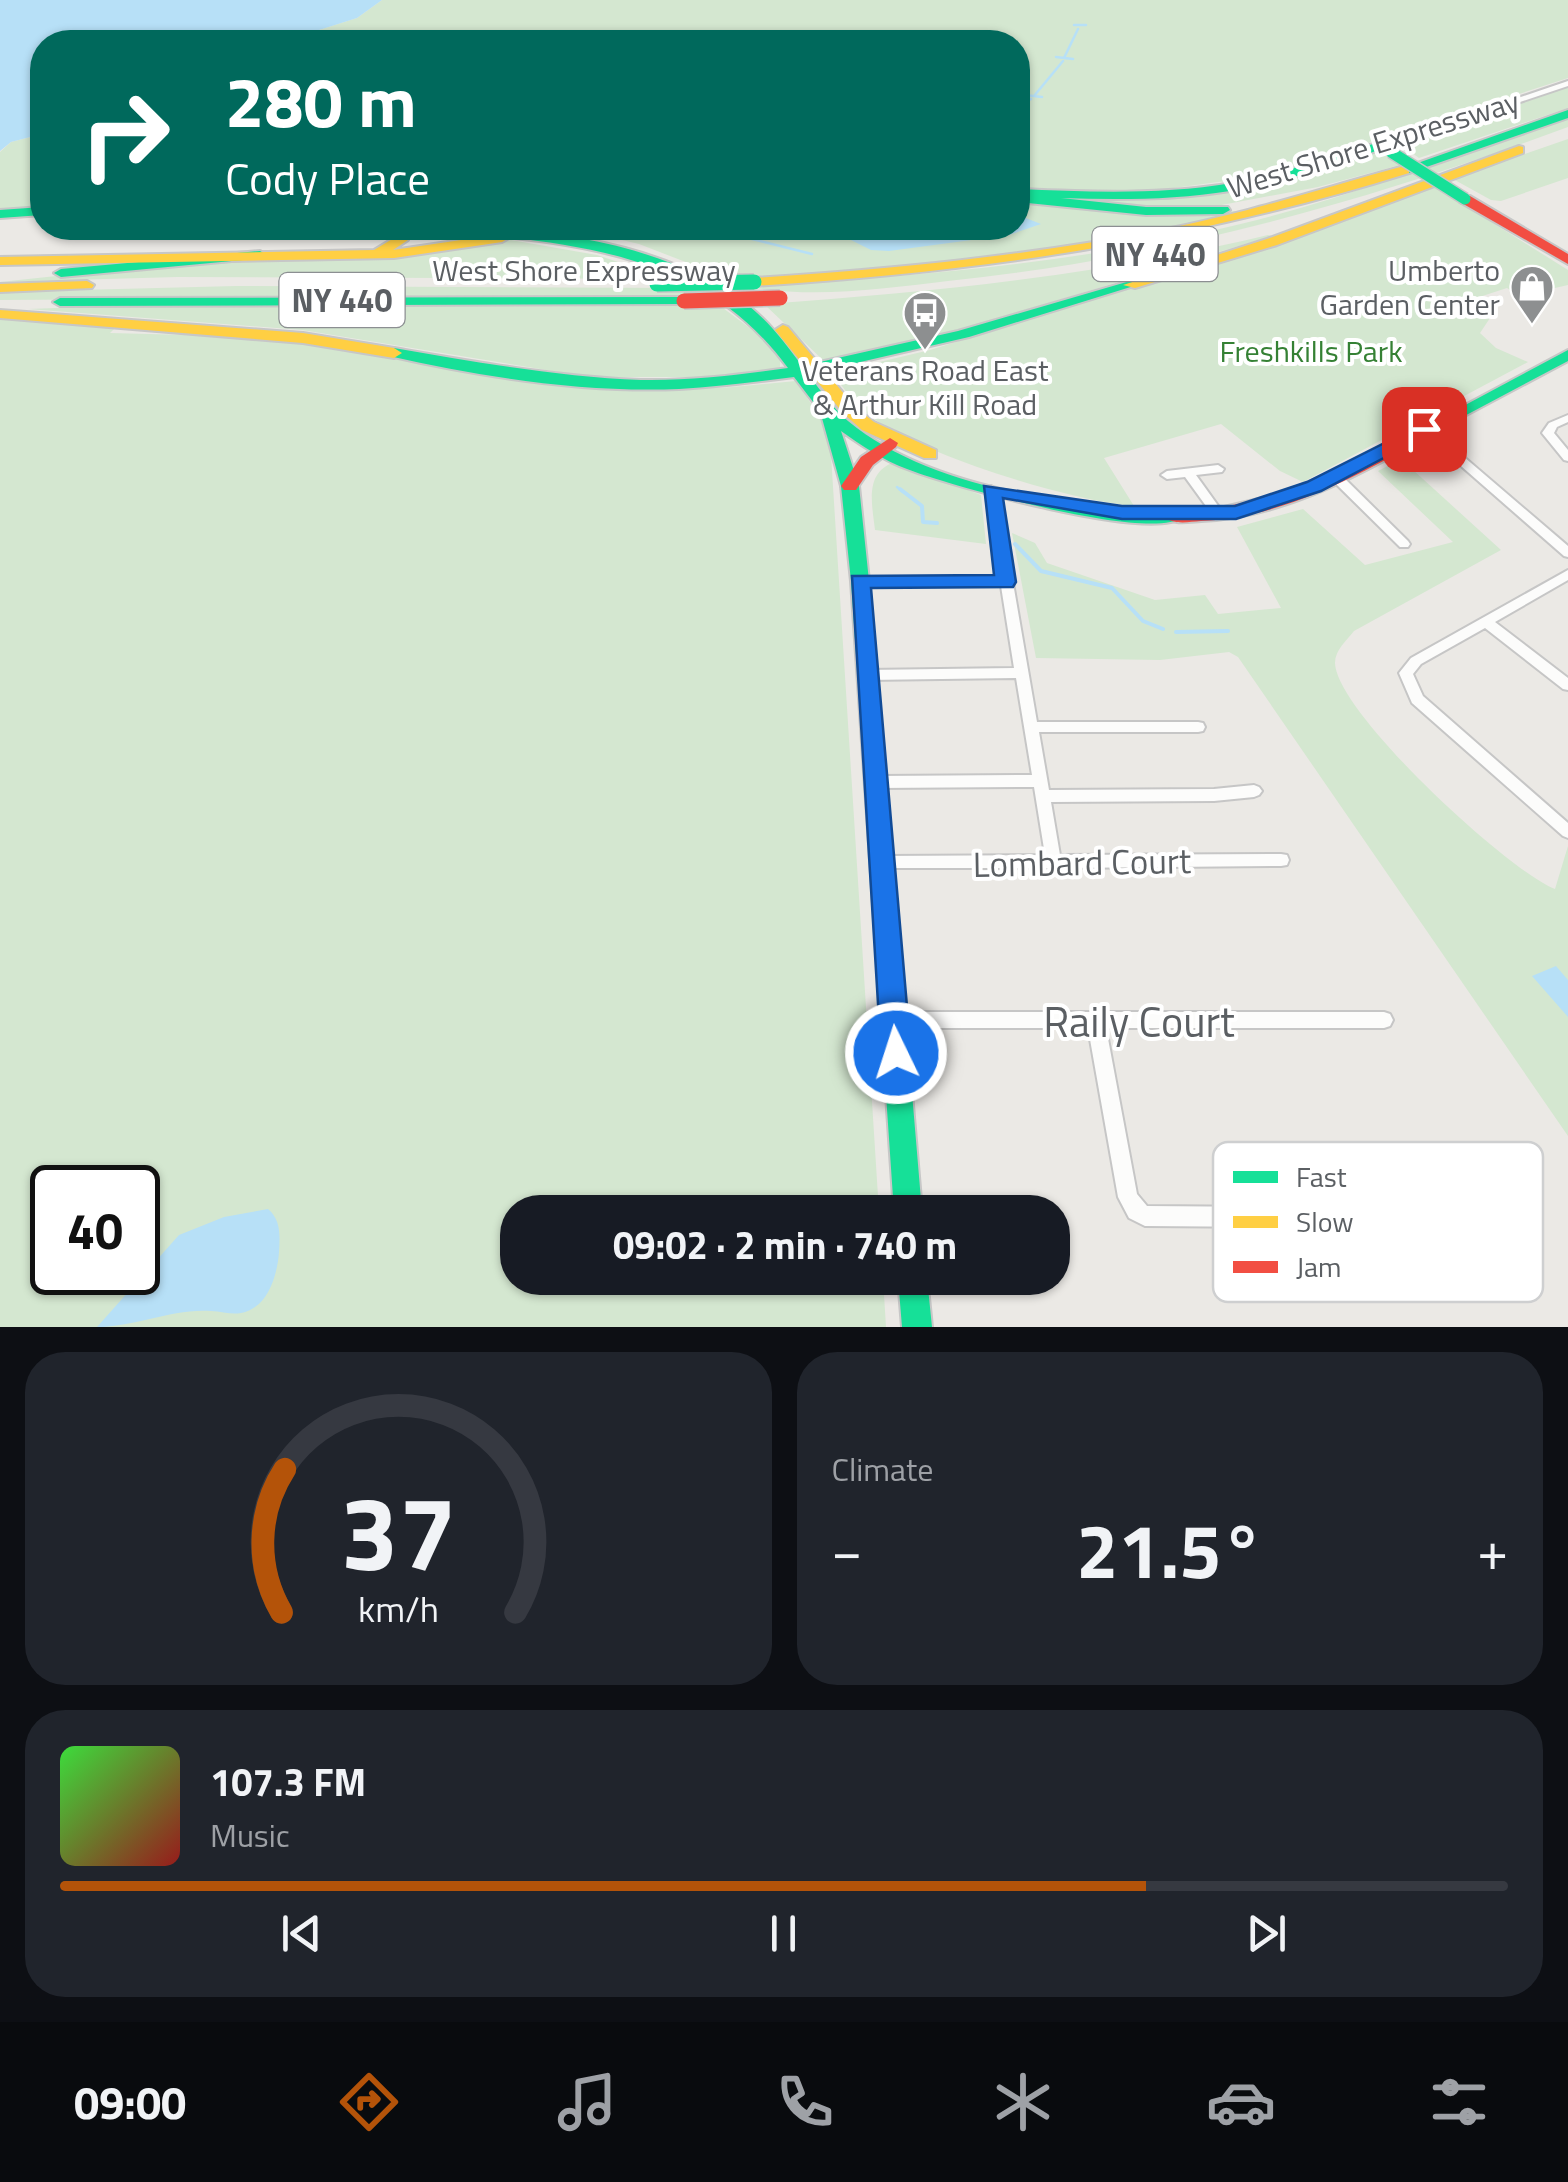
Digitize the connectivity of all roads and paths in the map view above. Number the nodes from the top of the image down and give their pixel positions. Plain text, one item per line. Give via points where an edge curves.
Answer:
1 (1568, 82) edge
2 (1568, 114) edge
3 (1568, 132) edge
4 (1386, 149) junction
5 (1519, 150) junction
6 (1432, 160) junction
7 (1030, 196) edge
8 (1030, 197) edge
9 (30, 212) edge
10 (0, 214) edge
11 (400, 240) edge
12 (477, 240) edge
13 (571, 240) edge
14 (260, 255) junction
15 (350, 255) junction
16 (1568, 260) edge
17 (0, 261) edge
18 (0, 279) edge
19 (0, 288) edge
20 (0, 304) edge
21 (0, 314) edge
22 (1568, 355) edge
23 (807, 368) junction
24 (825, 406) junction
25 (1568, 418) edge
26 (1424, 429) junction
27 (888, 445) junction
28 (1568, 457) edge
29 (1218, 470) dead end
30 (1189, 474) junction
31 (1167, 475) dead end
32 (1335, 476) junction
33 (850, 486) junction
34 (992, 490) junction
35 (1058, 502) junction
36 (1218, 514) junction
37 (1404, 544) dead end
38 (1568, 553) edge
39 (1568, 574) edge
40 (860, 581) junction
41 (1006, 582) junction
42 (1485, 621) junction
43 (1020, 673) junction
44 (867, 675) junction
45 (1568, 685) edge
46 (1032, 727) junction
47 (1198, 727) dead end
48 (878, 782) junction
49 (1042, 789) junction
50 (1254, 790) dead end
51 (1568, 832) edge
52 (1281, 860) dead end
53 (882, 862) junction
54 (1054, 863) junction
55 (894, 1020) junction
56 (1384, 1020) dead end
57 (1096, 1022) junction
58 (907, 1195) edge
59 (1213, 1218) edge
60 (914, 1295) edge
61 (916, 1327) edge

1 - 4 street
2 - 6 main road, West Shore Expressway / NY 440
3 - 5 main road, West Shore Expressway / NY 440
4 - 7 main road via 1219,189
4 - 16 main road, bridge
5 - 20 main road, West Shore Expressway / NY 440, bridge via 1301,220 1154,254 983,281 684,301 201,298
5 - 23 main road via 1272,242 978,331
6 - 8 main road via 1312,193 1211,211
6 - 19 main road, West Shore Expressway / NY 440, bridge via 1327,196 1122,244 968,267 754,282
9 - 10 main road
11 - 15 main road
12 - 15 main road
13 - 23 main road via 678,274 757,320
14 - 15 main road
14 - 17 main road
14 - 18 main road
21 - 23 main road via 303,338 569,382 719,382
22 - 26 main road
23 - 24 main road
23 - 27 main road
24 - 27 main road via 842,425
24 - 33 main road
25 - 28 street via 1548,433
26 - 32 main road
26 - 38 street
27 - 33 main road
27 - 34 main road
27 - 35 main road
29 - 30 street
30 - 31 street
30 - 36 street
32 - 36 main road via 1267,505
32 - 37 street
33 - 40 main road
34 - 35 main road
34 - 41 street
35 - 36 main road via 1122,512
39 - 42 street
40 - 41 street
40 - 44 main road
41 - 43 street
42 - 45 street
42 - 51 street via 1408,667 1406,682 1417,699
43 - 44 street
43 - 46 street
44 - 48 main road
46 - 47 street
46 - 49 street
48 - 49 street
48 - 53 main road
49 - 50 street via 1214,795
49 - 54 street
52 - 54 street, Lombard Court
53 - 54 street, Lombard Court
53 - 55 main road
55 - 57 street, Raily Court
55 - 58 main road
56 - 57 street, Raily Court
57 - 59 street via 1136,1211 1156,1218
60 - 61 main road

